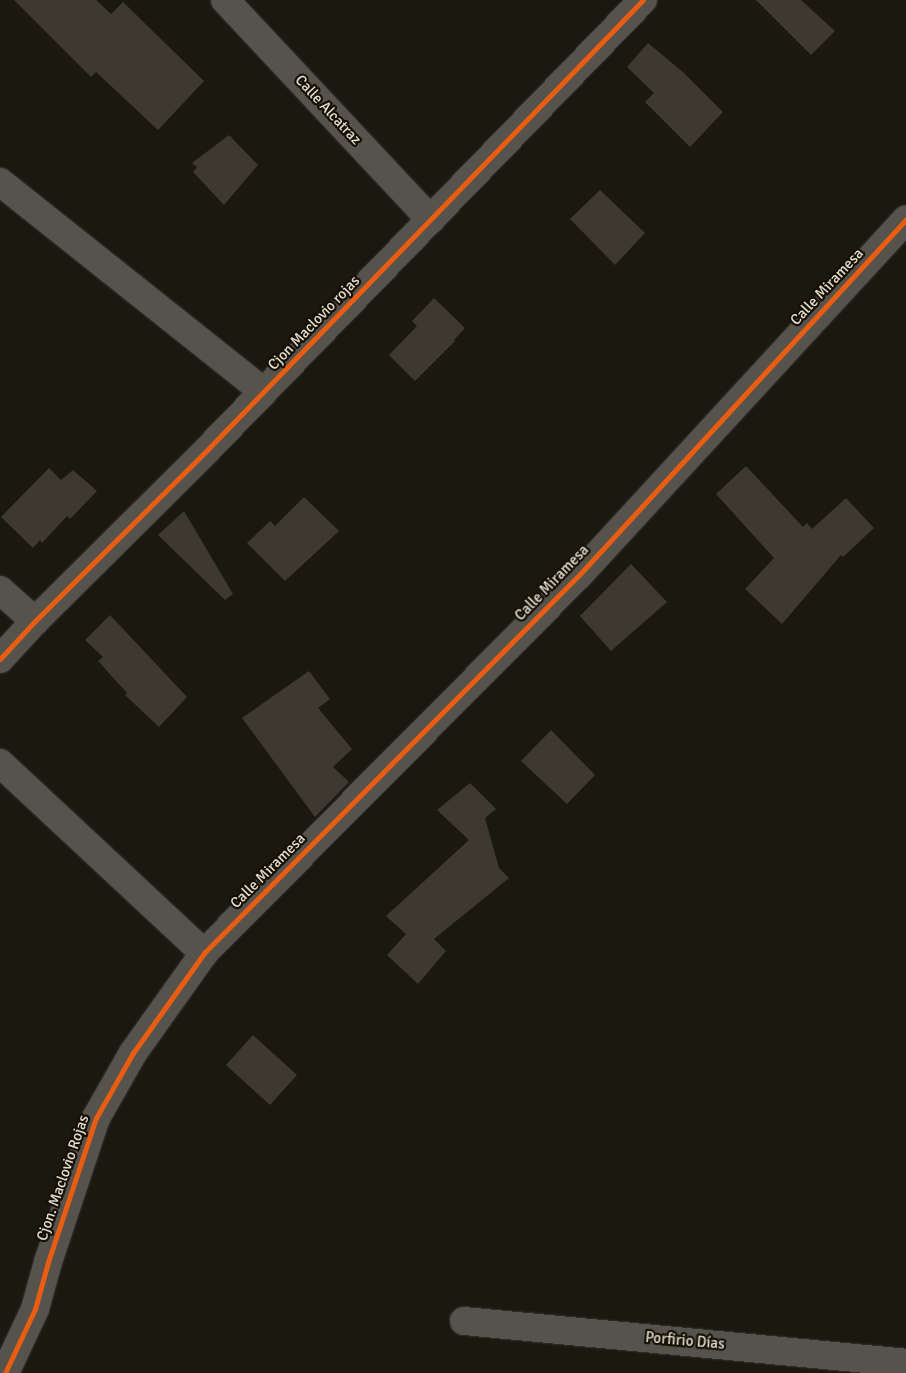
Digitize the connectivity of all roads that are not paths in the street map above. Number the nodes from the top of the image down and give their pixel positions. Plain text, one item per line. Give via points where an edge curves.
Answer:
1 (225, 0) edge
2 (636, 2) edge
3 (0, 182) edge
4 (906, 219) edge
5 (431, 220) junction
6 (264, 392) junction
7 (0, 590) edge
8 (35, 621) junction
9 (0, 660) edge
10 (0, 763) edge
11 (204, 954) junction
12 (464, 1321) dead end
13 (906, 1363) edge
14 (870, 1366) edge
15 (5, 1373) edge

1 - 5 street, Calle Alcatraz
2 - 5 street, Cjon Maclovio rojas
3 - 6 street
4 - 11 street, Calle Miramesa via 579,575
5 - 6 street, Cjon Maclovio rojas
6 - 8 street, Cjon Maclovio rojas
7 - 8 street
8 - 9 street, Cjon Maclovio rojas
10 - 11 street
11 - 15 street, Cjon. Maclovio Rojas via 133,1053 96,1118 35,1309
12 - 14 street, Porfirio Días
13 - 14 street, Porfirio Días

